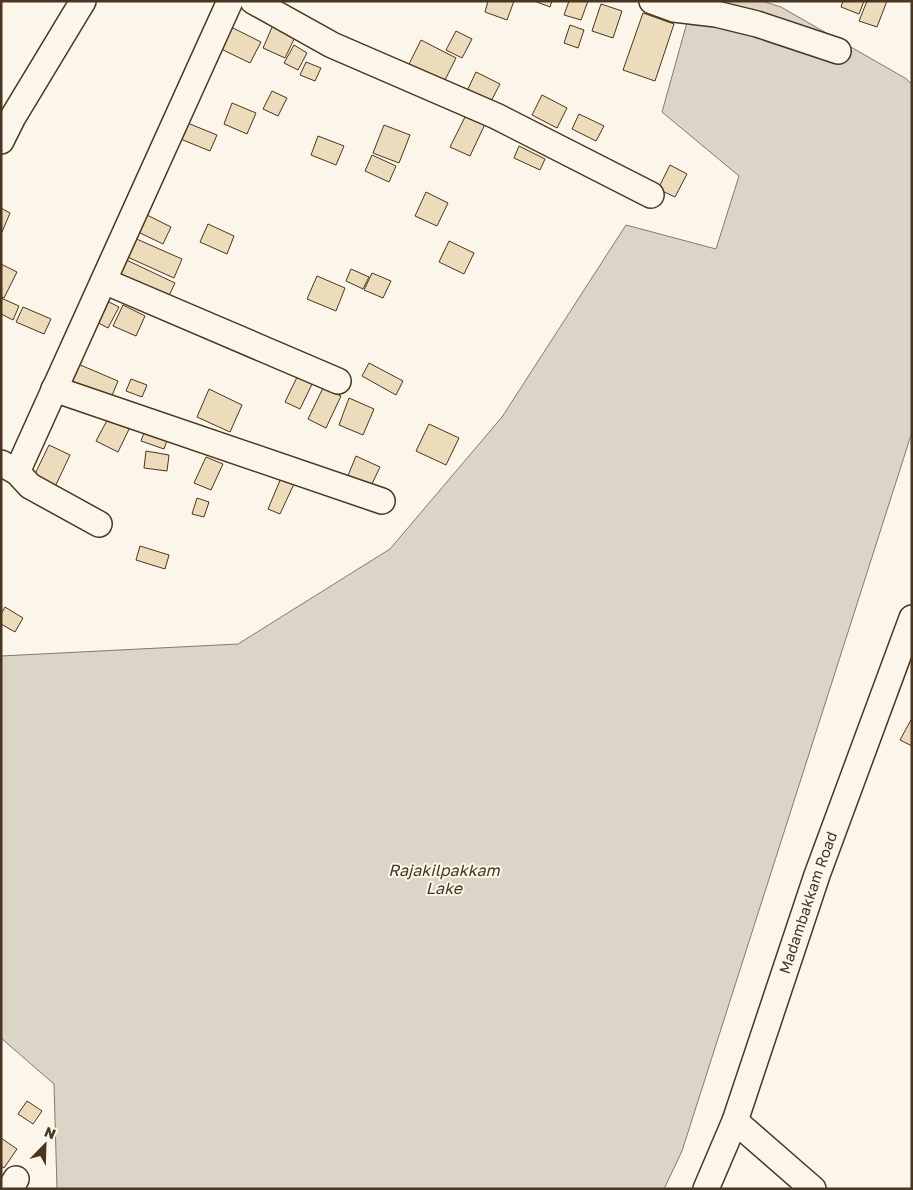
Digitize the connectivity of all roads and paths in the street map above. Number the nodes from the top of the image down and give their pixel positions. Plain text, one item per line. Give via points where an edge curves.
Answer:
1 (83, 1) edge
2 (230, 1) edge
3 (253, 1) edge
4 (652, 1) edge
5 (838, 51) dead end
6 (1, 140) edge
7 (652, 195) dead end
8 (104, 281) junction
9 (338, 381) dead end
10 (54, 389) junction
11 (9, 467) edge
12 (382, 501) dead end
13 (99, 524) dead end
14 (912, 618) edge
15 (735, 1121) junction
16 (706, 1189) edge
17 (813, 1189) edge

1 - 6 street
2 - 8 street
3 - 7 street via 332,45 496,116
4 - 5 street via 674,9 716,14 757,24
8 - 9 street
8 - 10 street
10 - 11 street
10 - 12 street
11 - 13 street via 30,486
14 - 15 street, Madambakkam Road via 818,875
15 - 16 street, Madambakkam Road
15 - 17 street

